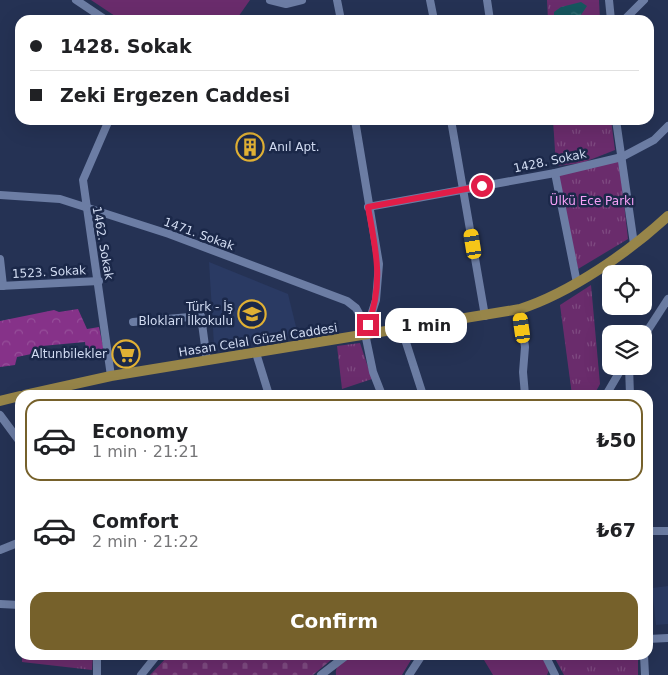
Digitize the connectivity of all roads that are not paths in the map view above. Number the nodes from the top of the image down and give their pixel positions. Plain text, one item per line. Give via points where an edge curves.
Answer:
1 (76, 0) edge
2 (270, 0) edge
3 (302, 0) edge
4 (338, 0) edge
5 (430, 0) edge
6 (487, 0) edge
7 (610, 0) edge
8 (644, 0) edge
9 (98, 15) edge
10 (340, 15) edge
11 (433, 15) edge
12 (489, 15) edge
13 (611, 15) edge
14 (629, 15) edge
15 (107, 125) edge
16 (356, 125) edge
17 (452, 125) edge
18 (617, 125) edge
19 (668, 126) edge
20 (622, 157) junction
21 (555, 173) junction
22 (464, 189) junction
23 (0, 195) edge
24 (368, 207) junction
25 (86, 208) junction
26 (668, 216) edge
27 (668, 223) edge
28 (652, 231) junction
29 (634, 244) junction
30 (0, 259) edge
31 (99, 281) junction
32 (577, 283) junction
33 (2, 286) edge
34 (668, 298) edge
35 (520, 309) junction
36 (664, 312) edge
37 (485, 316) junction
38 (133, 322) dead end
39 (652, 326) edge
40 (402, 330) junction
41 (364, 336) junction
42 (256, 353) junction
43 (208, 360) junction
44 (618, 375) edge
45 (629, 375) edge
46 (111, 376) junction
47 (48, 390) edge
48 (267, 390) edge
49 (380, 390) edge
50 (421, 390) edge
51 (525, 390) edge
52 (609, 390) edge
53 (630, 390) edge
54 (15, 397) edge
55 (0, 401) edge
56 (0, 414) edge
57 (15, 435) edge
58 (653, 531) edge
59 (668, 531) edge
60 (15, 544) edge
61 (0, 550) edge
62 (0, 604) edge
63 (15, 605) edge
64 (668, 638) edge
65 (653, 639) edge
66 (98, 660) edge
67 (153, 660) edge
68 (341, 660) edge
69 (418, 660) edge
70 (548, 660) edge
71 (644, 660) edge
72 (323, 674) edge
73 (97, 675) edge
74 (141, 675) edge
75 (408, 675) edge
76 (555, 675) edge
77 (645, 675) edge

1 - 9 street
2 - 3 street via 286,4
4 - 10 street
5 - 11 street
6 - 12 street
7 - 13 street
8 - 14 street
15 - 25 street, 1462. Sokak via 83,180
16 - 24 street
17 - 22 street
18 - 20 street
19 - 20 street, 1428. Sokak via 654,140
20 - 21 street, 1428. Sokak
20 - 29 street
21 - 22 street, 1428. Sokak
21 - 32 street
22 - 24 street, 1428. Sokak
22 - 37 street
23 - 25 street, 1471. Sokak via 60,199
24 - 41 street via 379,264 372,315
25 - 31 street, 1462. Sokak
25 - 41 street, 1471. Sokak via 169,234 347,301 362,319
26 - 28 main road, Hasan Celal Güzel Caddesi
27 - 28 main road, Hasan Celal Güzel Caddesi
28 - 29 main road, Hasan Celal Güzel Caddesi
29 - 32 main road, Hasan Celal Güzel Caddesi
30 - 33 street
31 - 33 street, 1523. Sokak
31 - 46 street, 1462. Sokak
32 - 35 main road, Hasan Celal Güzel Caddesi via 543,302
34 - 36 street
35 - 37 main road, Hasan Celal Güzel Caddesi
35 - 51 street via 525,347
36 - 39 street
37 - 40 main road, Hasan Celal Güzel Caddesi
38 - 43 street via 201,316
40 - 41 main road, Hasan Celal Güzel Caddesi
40 - 50 street
41 - 42 main road, Hasan Celal Güzel Caddesi
41 - 49 street, 1471. Sokak
42 - 43 main road, Hasan Celal Güzel Caddesi
42 - 48 street
43 - 46 main road, Hasan Celal Güzel Caddesi
44 - 52 street
45 - 53 street
46 - 47 main road, Hasan Celal Güzel Caddesi
54 - 55 main road
56 - 57 street
58 - 59 street
60 - 61 street
62 - 63 street
64 - 65 street
66 - 73 street
67 - 74 street
68 - 72 street
69 - 75 street
70 - 76 street
71 - 77 street

